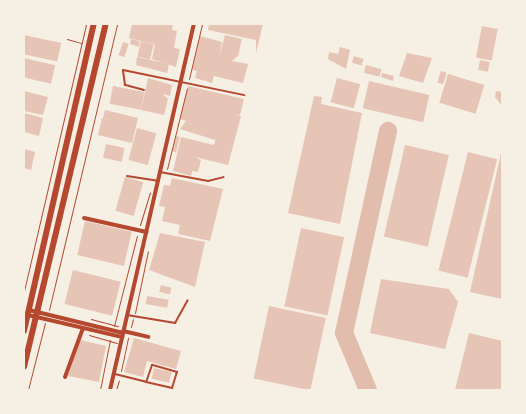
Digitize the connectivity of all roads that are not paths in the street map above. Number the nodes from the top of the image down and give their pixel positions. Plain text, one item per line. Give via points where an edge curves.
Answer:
1 (94, 24) edge
2 (106, 24) edge
3 (194, 24) edge
4 (181, 79) junction
5 (144, 90) dead end
6 (244, 95) dead end
7 (160, 172) junction
8 (127, 176) dead end
9 (224, 177) dead end
10 (155, 180) junction
11 (84, 218) dead end
12 (146, 232) junction
13 (188, 300) dead end
14 (28, 312) junction
15 (37, 315) junction
16 (127, 315) junction
17 (83, 328) junction
18 (24, 331) edge
19 (112, 332) junction
20 (122, 334) junction
21 (148, 337) dead end
22 (24, 367) edge
23 (113, 374) junction
24 (65, 377) dead end
25 (146, 382) junction
26 (110, 390) edge

1 - 14 main road
2 - 15 main road
3 - 4 street
4 - 5 lane via 123,70 125,84
4 - 6 lane
4 - 7 street
7 - 9 lane via 208,181
7 - 10 street
8 - 10 lane
10 - 12 street
11 - 12 street
12 - 16 street
13 - 16 lane via 175,323
14 - 15 street
14 - 18 main road
15 - 17 street
15 - 19 street via 48,314
15 - 22 main road
16 - 20 street
17 - 19 street
17 - 24 street
19 - 20 street
20 - 21 street
20 - 23 street
23 - 25 lane
23 - 26 street
25 - 25 lane via 172,388 176,372 152,365

